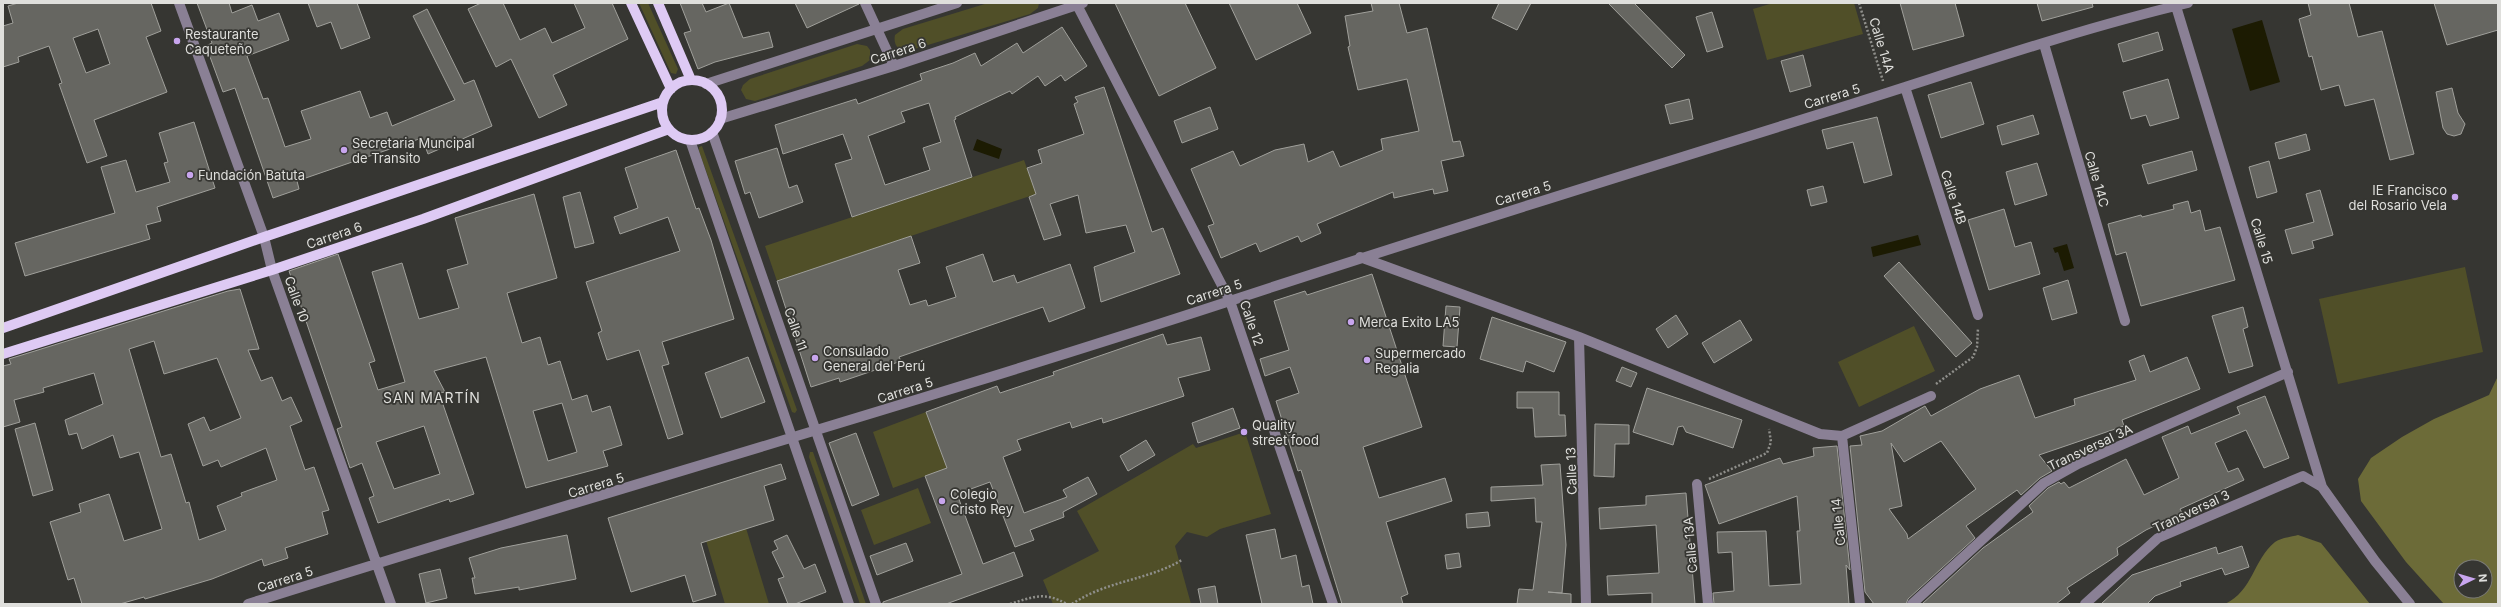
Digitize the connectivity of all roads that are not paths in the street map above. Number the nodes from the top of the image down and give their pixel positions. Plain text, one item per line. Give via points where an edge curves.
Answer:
1 (179, 3) edge
2 (631, 3) edge
3 (658, 3) edge
4 (865, 3) edge
5 (957, 3) edge
6 (2188, 3) edge
7 (1079, 4) edge
8 (2176, 4) edge
9 (876, 28) junction
10 (2044, 44) junction
11 (894, 66) junction
12 (691, 80) junction
13 (706, 84) junction
14 (1905, 87) junction
15 (670, 89) junction
16 (663, 102) junction
17 (720, 119) junction
18 (669, 129) junction
19 (712, 132) junction
20 (690, 140) junction
21 (264, 237) junction
22 (1360, 257) junction
23 (272, 270) junction
24 (1230, 301) junction
25 (1978, 315) road end
26 (2125, 321) dead end
27 (3, 328) edge
28 (1579, 337) junction
29 (3, 354) edge
30 (2288, 372) junction
31 (1931, 396) road end
32 (818, 431) junction
33 (1842, 436) junction
34 (792, 440) junction
35 (1697, 484) road end
36 (2322, 487) junction
37 (378, 563) junction
38 (248, 604) edge
39 (391, 604) edge
40 (850, 604) edge
41 (876, 604) edge
42 (1333, 604) edge
43 (1586, 604) edge
44 (1708, 604) edge
45 (1860, 604) edge
46 (1912, 604) edge
47 (2085, 604) edge
48 (2410, 604) edge

1 - 21 street, Calle 10
2 - 15 main road
3 - 12 main road
4 - 9 street
5 - 9 street
6 - 8 street, Carrera 5
7 - 11 street, Carrera 6
7 - 24 street, Calle 12
8 - 10 street, Carrera 5
8 - 30 street, Calle 15
9 - 11 street
9 - 13 street
10 - 14 street, Carrera 5
10 - 26 street, Calle 14C
11 - 17 street, Carrera 6
12 - 13 main road
12 - 15 main road
13 - 17 main road via 718,96
14 - 22 street, Carrera 5
14 - 25 street, Calle 14B
15 - 16 main road
16 - 18 main road via 664,121
16 - 21 main road, Carrera 6
17 - 19 main road
18 - 20 main road via 678,137
18 - 23 main road, Carrera 6 via 423,219
19 - 20 main road via 702,138
19 - 32 street, Calle 11
20 - 34 street
21 - 23 street, Calle 10
21 - 27 main road, Carrera 6
22 - 24 street, Carrera 5
22 - 28 street
23 - 29 main road, Carrera 6
23 - 37 street, Calle 10
24 - 32 street, Carrera 5
24 - 42 street, Calle 12
28 - 33 street via 1820,434
28 - 43 street, Calle 13
30 - 36 street, Calle 15
30 - 46 street, Transversal 3A via 2078,464 2044,483
31 - 33 street
32 - 34 street, Carrera 5
32 - 41 street, Calle 11
33 - 45 street, Calle 14
34 - 37 street, Carrera 5
34 - 40 street
35 - 44 street, Calle 13A
36 - 47 street, Transversal 3 via 2303,476 2158,538
36 - 48 street via 2375,561
37 - 38 street, Carrera 5
37 - 39 street, Calle 10

